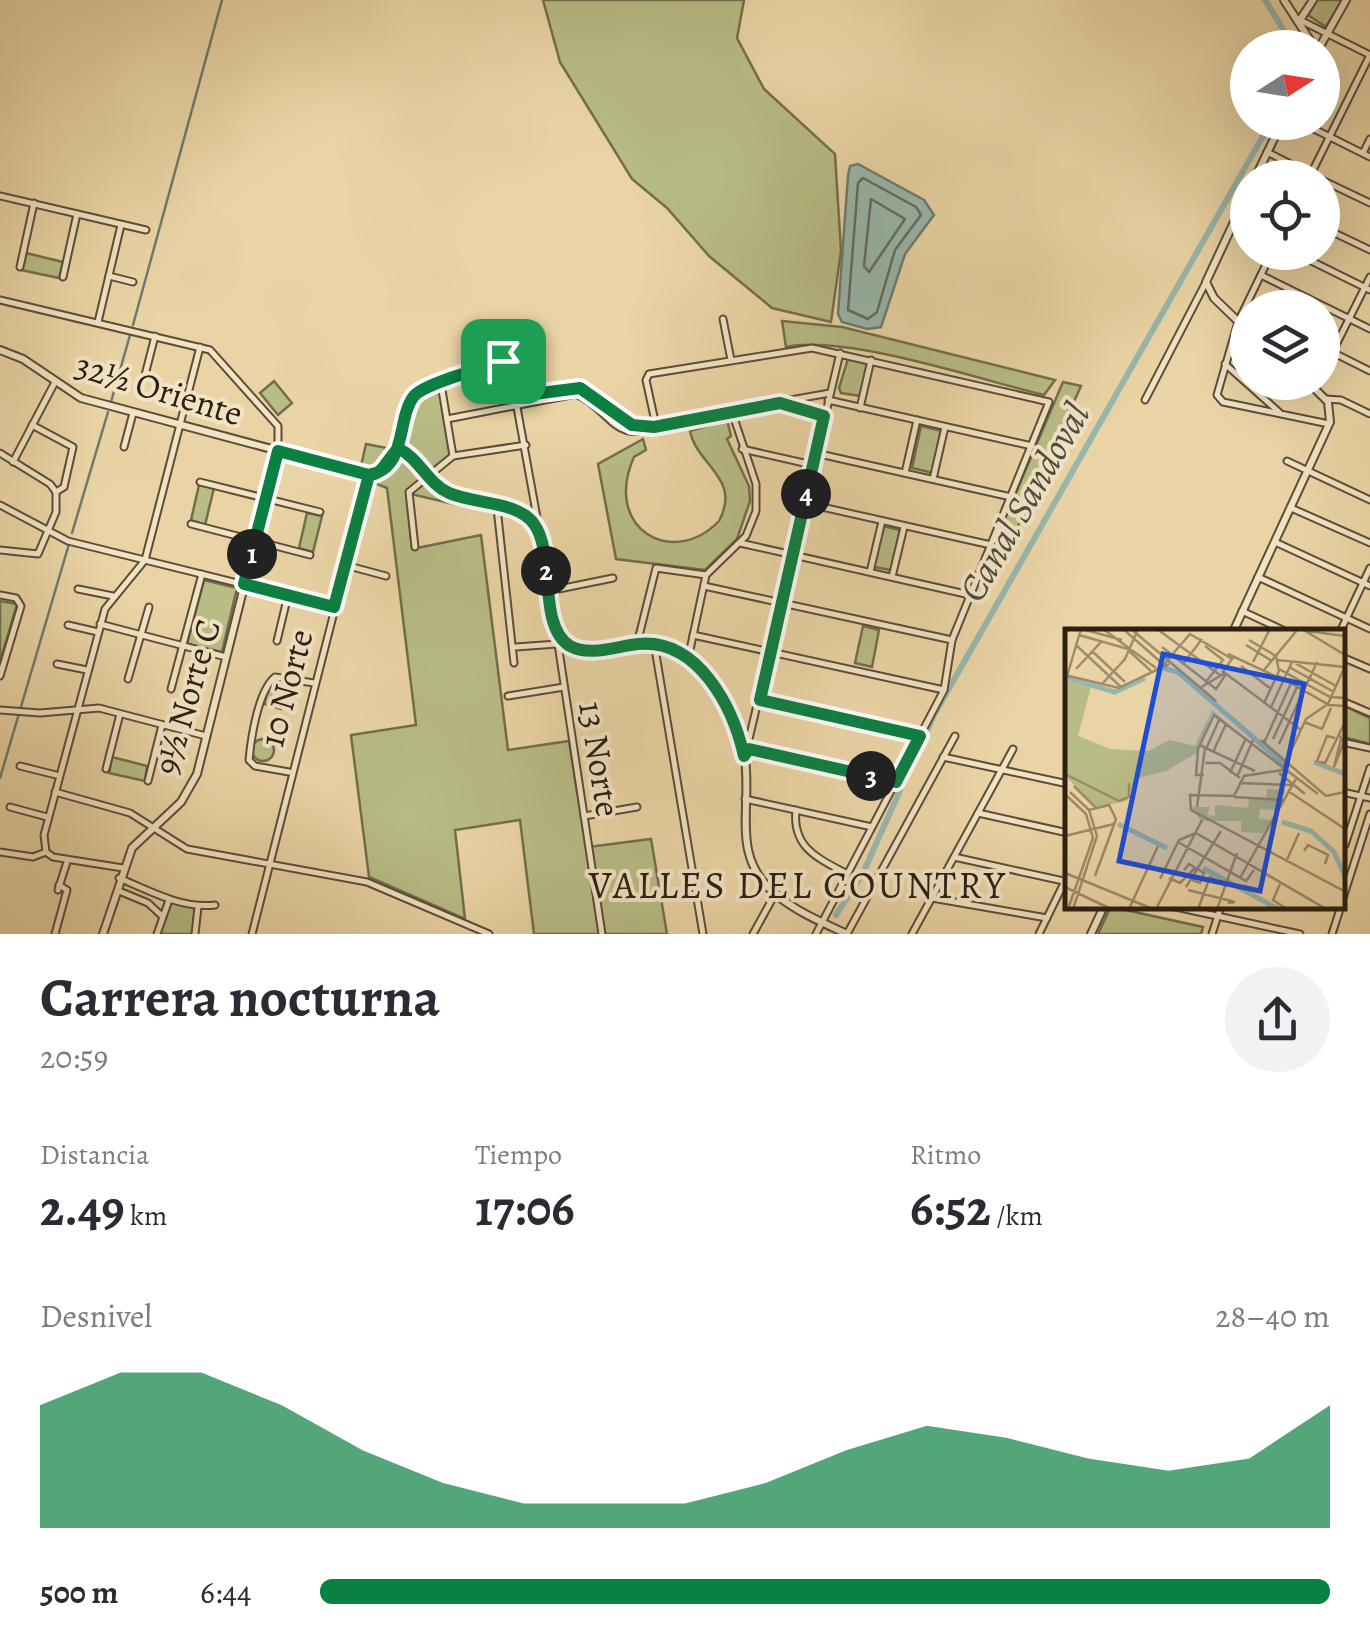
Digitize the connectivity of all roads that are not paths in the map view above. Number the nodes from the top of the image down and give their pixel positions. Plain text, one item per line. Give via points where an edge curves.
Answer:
1 (1284, 0) edge
2 (1312, 0) edge
3 (1346, 0) edge
4 (1300, 20) junction
5 (1306, 30) edge
6 (1322, 30) edge
7 (1328, 30) edge
8 (1340, 39) edge
9 (1370, 55) edge
10 (1340, 116) edge
11 (1370, 139) edge
12 (1273, 140) edge
13 (1336, 140) edge
14 (1267, 152) junction
15 (1366, 155) edge
16 (1263, 160) edge
17 (1282, 160) edge
18 (1340, 189) edge
19 (0, 196) edge
20 (34, 203) junction
21 (1370, 204) edge
22 (76, 214) junction
23 (121, 224) junction
24 (146, 230) dead end
25 (1230, 231) edge
26 (1340, 236) edge
27 (1370, 250) edge
28 (20, 267) dead end
29 (1263, 270) edge
30 (1329, 270) edge
31 (1261, 275) junction
32 (109, 276) junction
33 (63, 277) dead end
34 (1370, 277) edge
35 (132, 282) dead end
36 (1206, 282) junction
37 (1367, 289) edge
38 (1254, 290) edge
39 (0, 300) edge
40 (1230, 314) edge
41 (724, 319) dead end
42 (1349, 319) junction
43 (98, 322) junction
44 (1370, 329) edge
45 (155, 336) junction
46 (1340, 338) edge
47 (200, 348) junction
48 (1230, 348) edge
49 (0, 350) edge
50 (840, 352) junction
51 (1340, 356) edge
52 (731, 360) junction
53 (872, 360) junction
54 (1225, 364) junction
55 (1370, 371) edge
56 (145, 375) dead end
57 (441, 383) junction
58 (54, 384) junction
59 (579, 392) junction
60 (518, 396) junction
61 (829, 397) junction
62 (1145, 400) dead end
63 (1326, 400) edge
64 (1340, 400) edge
65 (780, 403) junction
66 (520, 406) junction
67 (860, 408) junction
68 (732, 411) junction
69 (133, 413) junction
70 (1282, 414) junction
71 (1370, 414) edge
72 (824, 416) junction
73 (447, 419) junction
74 (918, 420) junction
75 (1330, 424) junction
76 (32, 425) junction
77 (178, 425) junction
78 (655, 426) junction
79 (945, 427) junction
80 (526, 446) junction
81 (1032, 446) junction
82 (124, 447) dead end
83 (398, 448) junction
84 (742, 449) junction
85 (278, 451) junction
86 (0, 453) edge
87 (816, 453) junction
88 (453, 456) junction
89 (13, 462) junction
90 (1288, 462) dead end
91 (812, 465) junction
92 (1308, 471) junction
93 (906, 473) junction
94 (369, 475) junction
95 (428, 477) junction
96 (933, 480) junction
97 (200, 482) dead end
98 (56, 492) junction
99 (1011, 497) junction
100 (266, 498) junction
101 (1370, 500) edge
102 (804, 503) junction
103 (0, 504) edge
104 (497, 506) junction
105 (1290, 508) junction
106 (320, 512) dead end
107 (882, 520) junction
108 (192, 524) dead end
109 (904, 525) junction
110 (48, 532) junction
111 (541, 537) junction
112 (255, 541) junction
113 (1275, 542) junction
114 (740, 543) junction
115 (1370, 543) edge
116 (991, 545) junction
117 (414, 547) dead end
118 (0, 550) edge
119 (310, 555) dead end
120 (793, 555) junction
121 (144, 560) junction
122 (345, 566) junction
123 (1370, 568) edge
124 (870, 572) junction
125 (202, 574) junction
126 (706, 575) junction
127 (386, 576) dead end
128 (892, 577) junction
129 (1258, 577) junction
130 (613, 578) dead end
131 (244, 584) junction
132 (1366, 585) edge
133 (704, 586) junction
134 (78, 588) dead end
135 (549, 591) junction
136 (970, 594) junction
137 (0, 595) edge
138 (288, 595) junction
139 (114, 596) junction
140 (782, 603) junction
141 (149, 607) dead end
142 (334, 607) junction
143 (1242, 611) junction
144 (1346, 618) junction
145 (100, 624) junction
146 (68, 625) dead end
147 (1233, 629) edge
148 (1280, 629) edge
149 (1341, 629) edge
150 (1370, 629) edge
151 (98, 632) junction
152 (141, 635) junction
153 (693, 635) junction
154 (952, 640) junction
155 (276, 641) dead end
156 (561, 642) junction
157 (654, 643) junction
158 (637, 644) junction
159 (183, 646) junction
160 (516, 647) junction
161 (771, 652) junction
162 (226, 657) junction
163 (1345, 658) edge
164 (688, 659) junction
165 (514, 663) dead end
166 (57, 664) dead end
167 (1, 666) edge
168 (86, 670) junction
169 (1370, 670) edge
170 (0, 676) edge
171 (128, 679) dead end
172 (314, 683) junction
173 (564, 688) junction
174 (171, 690) dead end
175 (944, 690) junction
176 (508, 696) dead end
177 (760, 700) junction
178 (1345, 702) edge
179 (78, 708) junction
180 (0, 710) edge
181 (1370, 713) edge
182 (120, 714) junction
183 (162, 724) junction
184 (206, 736) junction
185 (920, 736) junction
186 (955, 736) dead end
187 (1345, 743) edge
188 (1370, 748) edge
189 (1013, 749) dead end
190 (747, 753) junction
191 (944, 757) junction
192 (20, 766) dead end
193 (1370, 768) edge
194 (106, 770) dead end
195 (1002, 770) junction
196 (290, 772) junction
197 (57, 775) junction
198 (148, 781) dead end
199 (896, 782) junction
200 (1065, 783) edge
201 (55, 792) junction
202 (1345, 793) edge
203 (1361, 796) junction
204 (1370, 798) edge
205 (745, 800) junction
206 (10, 806) dead end
207 (637, 807) dead end
208 (796, 810) junction
209 (978, 814) junction
210 (1370, 814) edge
211 (48, 816) junction
212 (584, 816) junction
213 (152, 826) junction
214 (872, 827) junction
215 (1065, 832) edge
216 (1345, 842) edge
217 (1345, 845) edge
218 (1359, 848) junction
219 (0, 852) edge
220 (46, 852) junction
221 (954, 857) junction
222 (67, 862) junction
223 (270, 864) junction
224 (122, 868) junction
225 (847, 874) junction
226 (119, 878) junction
227 (1065, 882) edge
228 (1065, 884) edge
229 (116, 890) junction
230 (1345, 893) edge
231 (775, 894) junction
232 (932, 898) junction
233 (170, 900) junction
234 (215, 906) dead end
235 (198, 908) junction
236 (1103, 909) edge
237 (1185, 909) edge
238 (1219, 909) edge
239 (1340, 909) edge
240 (162, 916) junction
241 (1218, 916) junction
242 (1047, 918) junction
243 (822, 922) junction
244 (1282, 932) edge
245 (55, 934) edge
246 (103, 934) edge
247 (157, 934) edge
248 (195, 934) edge
249 (252, 934) edge
250 (490, 934) edge
251 (602, 934) edge
252 (703, 934) edge
253 (753, 934) edge
254 (816, 934) edge
255 (847, 934) edge
256 (912, 934) edge
257 (1039, 934) edge
258 (1091, 934) edge
259 (1212, 934) edge
260 (1300, 934) edge
261 (1332, 934) edge

1 - 4 street
2 - 4 street
3 - 7 street
4 - 5 street
4 - 6 street
8 - 9 street
9 - 10 street
11 - 15 street
12 - 14 street
13 - 15 street
14 - 16 street
14 - 17 street
18 - 21 street
19 - 20 street
20 - 22 street
20 - 28 street
22 - 23 street
22 - 33 street
23 - 24 street
23 - 32 street
25 - 36 street
26 - 27 street
29 - 31 street
30 - 37 street
31 - 38 street
31 - 42 street
32 - 35 street
32 - 43 street
34 - 37 street
36 - 40 street
36 - 62 street
37 - 42 street
39 - 43 street
41 - 52 street
42 - 44 street
42 - 46 street
43 - 45 street
45 - 47 street
45 - 56 street
47 - 77 street
47 - 85 street via 215,354 278,426
48 - 54 street
49 - 58 street, 32½ Oriente
50 - 52 street via 812,348
50 - 53 street
50 - 61 street
51 - 55 street
52 - 78 street via 647,375
53 - 67 street
53 - 81 street via 1044,398 1049,408
54 - 70 street
54 - 70 street via 1216,386 1219,399
57 - 60 street, 13 Norte via 510,363
57 - 73 street
57 - 83 street via 412,399
58 - 69 street, 32½ Oriente
58 - 76 street
59 - 60 street
59 - 66 street
59 - 78 street via 623,430
60 - 66 street, 13 Norte
61 - 65 street
61 - 67 street
61 - 72 street
63 - 75 street
64 - 71 street
65 - 68 street
65 - 72 street
66 - 73 street
66 - 80 street, 13 Norte
67 - 74 street
68 - 78 street
68 - 84 street
69 - 77 street, 32½ Oriente
69 - 82 street
70 - 75 street
72 - 87 street
73 - 88 street
74 - 79 street
74 - 93 street
75 - 92 street
76 - 89 street
76 - 98 street via 74,448 64,487
77 - 85 street, 32½ Oriente
77 - 121 street
79 - 81 street
79 - 96 street
80 - 88 street
80 - 111 street, 13 Norte
81 - 99 street
83 - 94 street via 380,472
83 - 95 street
84 - 91 street
84 - 114 street via 757,499
85 - 94 street, 32½ Oriente
85 - 100 street, 9½ Norte C
86 - 89 street
87 - 91 street
87 - 93 street
88 - 95 street
89 - 98 street
90 - 92 street
91 - 102 street
92 - 101 street
92 - 105 street
93 - 96 street
94 - 122 street, 10 Norte
95 - 104 street via 452,494
95 - 117 street via 408,495
96 - 99 street
97 - 100 street
98 - 110 street
99 - 116 street
100 - 106 street
100 - 112 street, 9½ Norte C
102 - 107 street
102 - 120 street
103 - 110 street
104 - 111 street via 525,514
104 - 160 street
105 - 113 street
105 - 115 street
107 - 109 street
107 - 124 street
108 - 112 street
109 - 116 street
109 - 128 street
110 - 118 street via 34,556
110 - 121 street
111 - 135 street, 13 Norte
112 - 119 street
112 - 131 street, 9½ Norte C
113 - 129 street
113 - 132 street
114 - 120 street
114 - 126 street
116 - 136 street
120 - 124 street
120 - 140 street
121 - 125 street
121 - 139 street
122 - 127 street
122 - 142 street, 10 Norte
123 - 132 street
124 - 128 street
125 - 131 street
125 - 159 street
126 - 133 street
126 - 158 street via 658,566
128 - 136 street
129 - 143 street
129 - 144 street
130 - 135 street
131 - 138 street
131 - 162 street, 9½ Norte C
132 - 144 street
133 - 140 street
133 - 153 street
134 - 139 street
135 - 156 street, 13 Norte
136 - 154 street
137 - 167 street via 20,601
138 - 142 street
138 - 155 street
139 - 145 street
140 - 154 street
140 - 161 street
141 - 152 street
142 - 172 street, 10 Norte
143 - 147 street
143 - 148 street
144 - 149 street
144 - 150 street
145 - 151 street
145 - 152 street
146 - 151 street
151 - 168 street
152 - 159 street
152 - 171 street
153 - 161 street
153 - 164 street
154 - 175 street
156 - 158 street via 590,651
156 - 160 street
156 - 173 street, 13 Norte
157 - 158 street
157 - 164 street
157 - 252 street
159 - 162 street
159 - 174 street
160 - 165 street
161 - 175 street
161 - 177 street
162 - 184 street, 9½ Norte C
163 - 169 street
164 - 190 street via 726,703
166 - 168 street
167 - 170 street
168 - 179 street
172 - 196 street, 10 Norte
172 - 196 street via 274,677 268,682 249,760
173 - 176 street
173 - 212 street, 13 Norte
175 - 185 street
177 - 185 street
177 - 190 street
178 - 181 street
179 - 180 street
179 - 182 street
179 - 197 street
182 - 183 street
182 - 194 street
183 - 184 street
183 - 198 street
184 - 213 street, 9½ Norte C via 190,789
185 - 199 street
186 - 191 street
187 - 188 street
189 - 195 street
190 - 199 street
190 - 205 street
191 - 195 street
191 - 255 street
192 - 197 street
193 - 203 street
195 - 200 street
195 - 209 street
196 - 223 street, 10 Norte
197 - 201 street
199 - 214 street
201 - 211 street
201 - 213 street via 122,810
202 - 203 street
203 - 204 street
203 - 216 street
205 - 208 street
205 - 231 street via 747,852
206 - 211 street
207 - 212 street
208 - 214 street
208 - 225 street via 803,847
209 - 215 street
209 - 221 street
210 - 218 street
211 - 220 street
212 - 251 street, 13 Norte
213 - 223 street via 187,850
213 - 224 street, 9½ Norte C
214 - 225 street
217 - 218 street
218 - 230 street
219 - 220 street
220 - 222 street
221 - 227 street
221 - 232 street
222 - 224 street
222 - 245 street
223 - 249 street, 10 Norte
223 - 250 street via 368,882
224 - 226 street, 9½ Norte C
225 - 243 street
226 - 229 street, 9½ Norte C
226 - 233 street
228 - 242 street
229 - 240 street
229 - 246 street, 9½ Norte C
231 - 243 street
231 - 253 street
232 - 242 street
232 - 256 street
233 - 235 street
233 - 240 street
234 - 235 street
235 - 248 street
236 - 258 street
237 - 241 street
238 - 241 street
239 - 261 street
240 - 247 street
241 - 244 street
241 - 259 street
242 - 257 street
243 - 254 street
243 - 255 street
244 - 260 street

